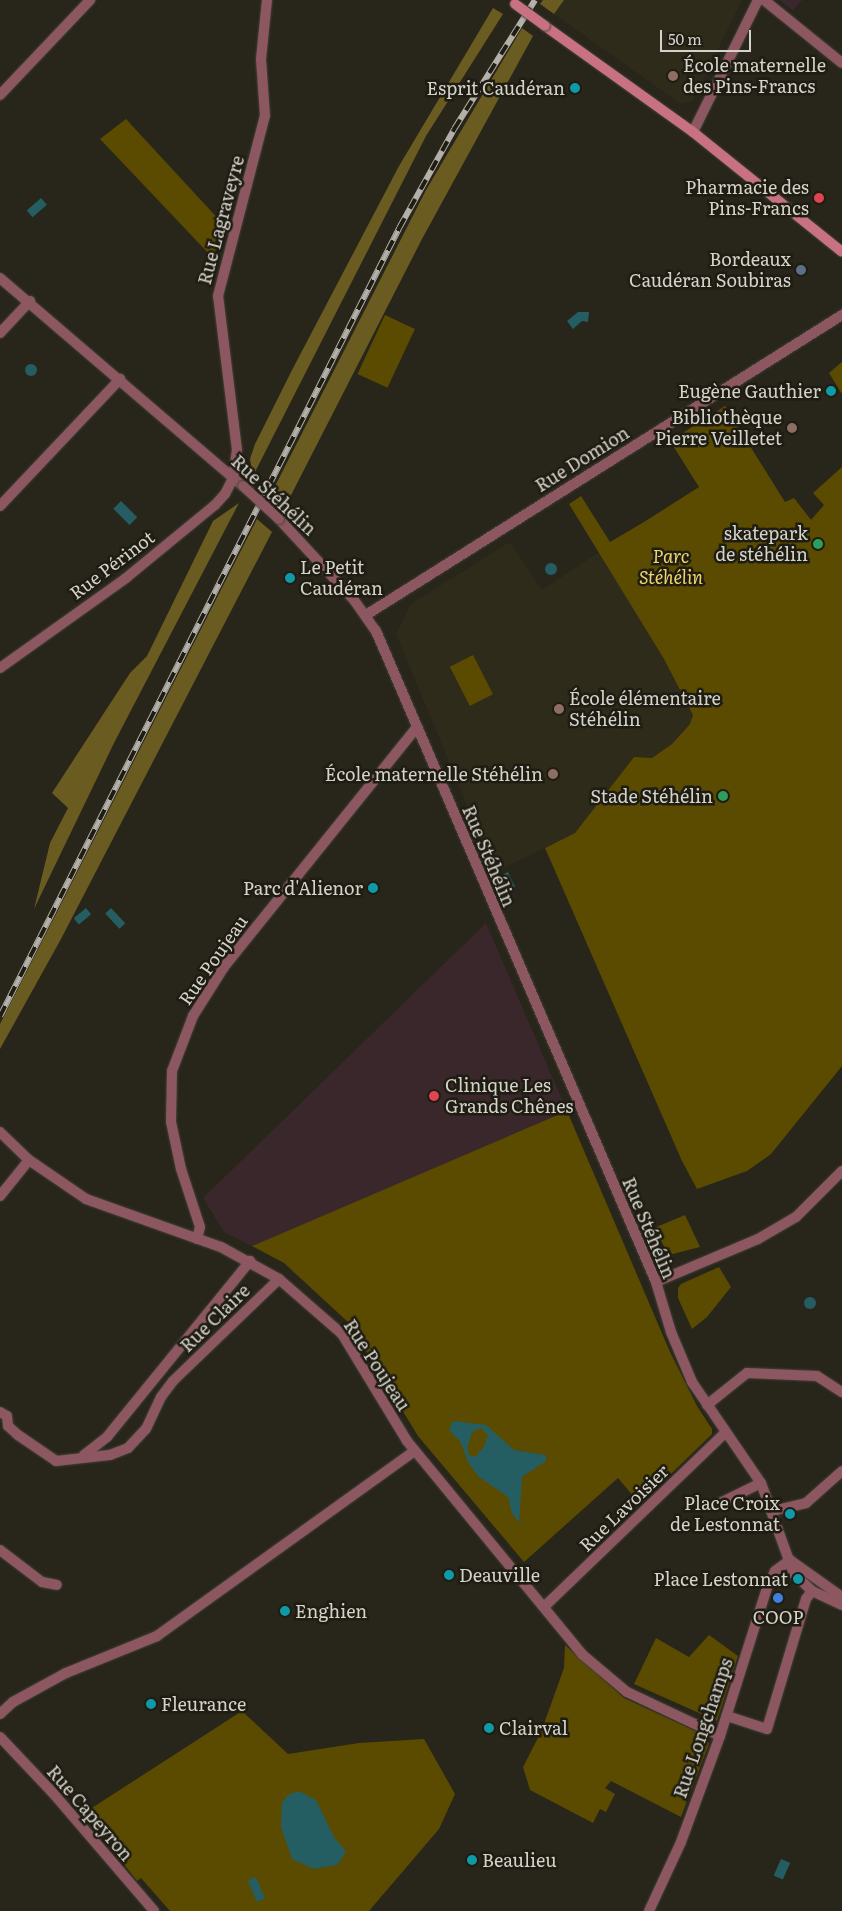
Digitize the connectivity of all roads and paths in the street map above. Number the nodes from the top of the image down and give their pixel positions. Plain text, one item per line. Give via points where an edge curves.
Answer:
1 (90, 0) edge
2 (267, 0) edge
3 (758, 0) edge
4 (764, 0) edge
5 (512, 2) edge
6 (842, 63) edge
7 (0, 95) edge
8 (693, 132) junction
9 (842, 252) edge
10 (0, 278) edge
11 (30, 301) junction
12 (842, 315) edge
13 (0, 333) edge
14 (120, 379) junction
15 (233, 478) junction
16 (0, 506) edge
17 (366, 615) junction
18 (0, 668) edge
19 (416, 728) junction
20 (0, 1132) edge
21 (29, 1160) junction
22 (842, 1171) edge
23 (0, 1196) edge
24 (197, 1239) junction
25 (250, 1261) junction
26 (279, 1279) junction
27 (656, 1282) junction
28 (160, 1370) junction
29 (173, 1381) junction
30 (842, 1392) edge
31 (707, 1405) junction
32 (0, 1412) edge
33 (726, 1432) junction
34 (414, 1451) junction
35 (81, 1456) junction
36 (842, 1471) edge
37 (761, 1483) junction
38 (716, 1505) dead end
39 (772, 1511) junction
40 (0, 1550) edge
41 (790, 1560) junction
42 (57, 1585) dead end
43 (812, 1591) junction
44 (842, 1597) edge
45 (842, 1605) edge
46 (544, 1607) junction
47 (0, 1714) edge
48 (727, 1716) junction
49 (720, 1736) junction
50 (0, 1737) edge
51 (154, 1911) edge
52 (649, 1911) edge

1 - 7 street
2 - 15 street, Rue Lagraveyre via 261,59 265,116 218,296 237,450
3 - 8 street
4 - 6 street
5 - 8 main road, bridge
8 - 9 main road
10 - 11 street, Rue Stéhélin
11 - 13 street
11 - 14 street, Rue Stéhélin
12 - 17 street, Rue Domion
14 - 15 street, Rue Stéhélin
14 - 16 street
15 - 17 street, Rue Stéhélin, bridge via 279,520
15 - 18 street, Rue Périnot via 226,494 215,505 126,578
17 - 19 street, Rue Stéhélin via 376,631
19 - 24 street, Rue Poujeau via 224,967 193,1016 172,1071 171,1122 181,1169 200,1226
19 - 27 street, Rue Stéhélin
20 - 21 street
21 - 23 street
21 - 24 street via 86,1198
22 - 27 street via 796,1217 758,1240
24 - 25 street, Rue Poujeau
25 - 26 street, Rue Poujeau
25 - 28 street, Rue Claire
26 - 29 street, Rue Claire
26 - 34 street, Rue Poujeau via 342,1334
27 - 31 street, Rue Stéhélin via 692,1382
28 - 29 street
28 - 35 street, Rue Claire via 107,1437
29 - 35 street, Rue Claire via 161,1396 146,1429 128,1448 110,1455
30 - 31 street via 817,1376 747,1373
31 - 33 street, Rue Stéhélin
32 - 35 street, Rue Claire via 7,1416 8,1426 48,1457 63,1462
33 - 37 street, Rue Stéhélin
33 - 46 street, Rue Lavoisier
34 - 46 street, Rue Poujeau
34 - 47 street via 157,1636 66,1673 13,1702
36 - 39 street via 806,1502
37 - 38 street
37 - 39 street, Rue Stéhélin
39 - 41 street, Rue Stéhélin via 778,1537
40 - 42 street via 42,1582
41 - 43 street, Rue Stéhélin via 794,1574
41 - 44 street
41 - 48 street, Rue Longchamps via 775,1571 768,1585
43 - 45 street, Rue Stéhélin
43 - 48 street via 806,1599 767,1729
46 - 49 street, Rue Poujeau via 583,1655 627,1692
48 - 49 street, Rue Longchamps
49 - 52 street, Rue Longchamps via 681,1842
50 - 51 street, Rue Capeyron via 53,1793

